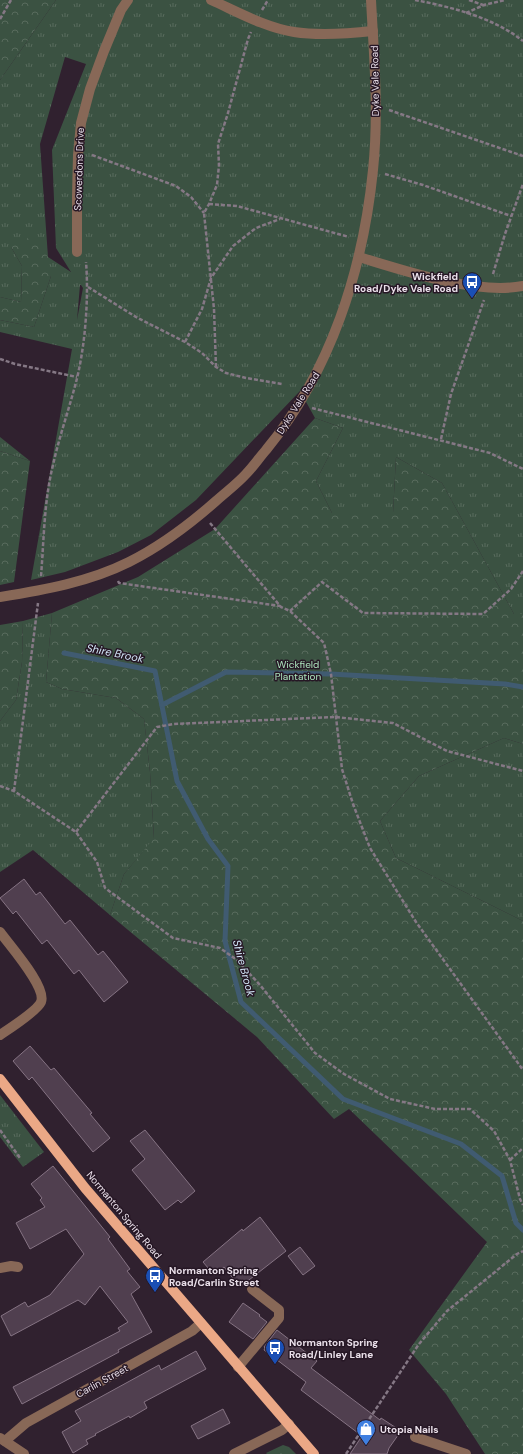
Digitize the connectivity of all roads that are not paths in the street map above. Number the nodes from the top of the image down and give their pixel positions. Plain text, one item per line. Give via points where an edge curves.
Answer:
1 (128, 0) edge
2 (211, 0) edge
3 (371, 0) edge
4 (373, 31) junction
5 (82, 254) road end
6 (359, 257) junction
7 (523, 286) edge
8 (0, 597) edge
9 (0, 932) edge
10 (0, 1035) edge
11 (0, 1079) edge
12 (18, 1267) dead end
13 (0, 1268) edge
14 (252, 1289) dead end
15 (201, 1323) junction
16 (238, 1366) junction
17 (288, 1424) junction
18 (415, 1437) dead end
19 (3, 1440) edge
20 (238, 1453) edge
21 (24, 1454) edge
22 (314, 1454) edge
23 (466, 1454) edge

1 - 5 street, Scowerdons Drive via 121,10 90,89 81,122 77,196
2 - 4 street via 271,26 292,32 334,34
3 - 4 street, Dyke Vale Road
4 - 6 street, Dyke Vale Road via 376,105 373,171
6 - 7 street via 442,280 489,287
6 - 8 street, Dyke Vale Road via 328,350 310,386 281,432 246,474 203,513 168,539 129,562 84,580
9 - 10 street via 38,983 42,995 40,1004
11 - 15 main road, Normanton Spring Road via 85,1188
12 - 13 street
14 - 16 street via 279,1310 279,1318
15 - 16 main road, Normanton Spring Road
15 - 19 street, Carlin Street via 192,1331 26,1423
16 - 17 main road, Normanton Spring Road
17 - 20 street via 282,1430
17 - 22 main road, Normanton Spring Road
18 - 23 street
19 - 21 street

